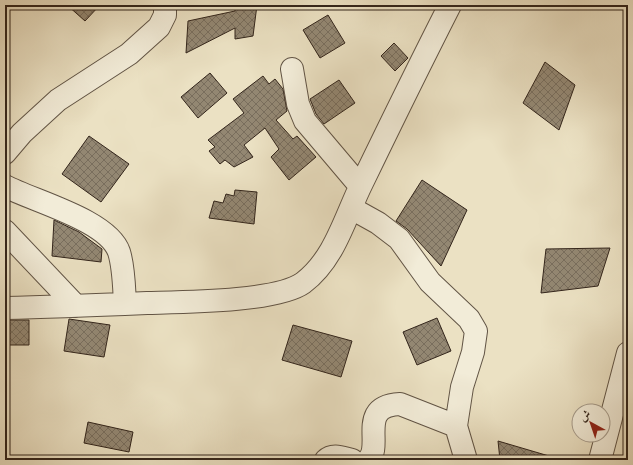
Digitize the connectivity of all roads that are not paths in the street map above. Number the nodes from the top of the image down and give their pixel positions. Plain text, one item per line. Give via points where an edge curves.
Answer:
1 (165, 5) edge
2 (450, 5) edge
3 (292, 69) dead end
4 (5, 153) edge
5 (5, 186) edge
6 (360, 186) junction
7 (351, 208) junction
8 (5, 231) edge
9 (125, 304) junction
10 (76, 306) junction
11 (5, 308) edge
12 (628, 353) edge
13 (456, 426) junction
14 (326, 460) edge
15 (352, 460) edge
16 (368, 460) edge
17 (466, 460) edge
18 (600, 460) edge

1 - 4 street via 165,14 159,27 128,54 58,100 22,133
2 - 6 street
3 - 6 street via 298,104 305,121
5 - 9 street via 84,220 112,241 119,252
6 - 7 street
7 - 9 street via 330,252 314,273 290,289 212,300
7 - 13 street via 378,223 398,240 430,282 469,319 476,331 473,352 462,387
8 - 10 street
9 - 10 street
10 - 11 street
12 - 18 street
13 - 16 street via 400,404 392,405 378,414 374,420 372,451
13 - 17 street
14 - 15 street via 328,457 338,456

